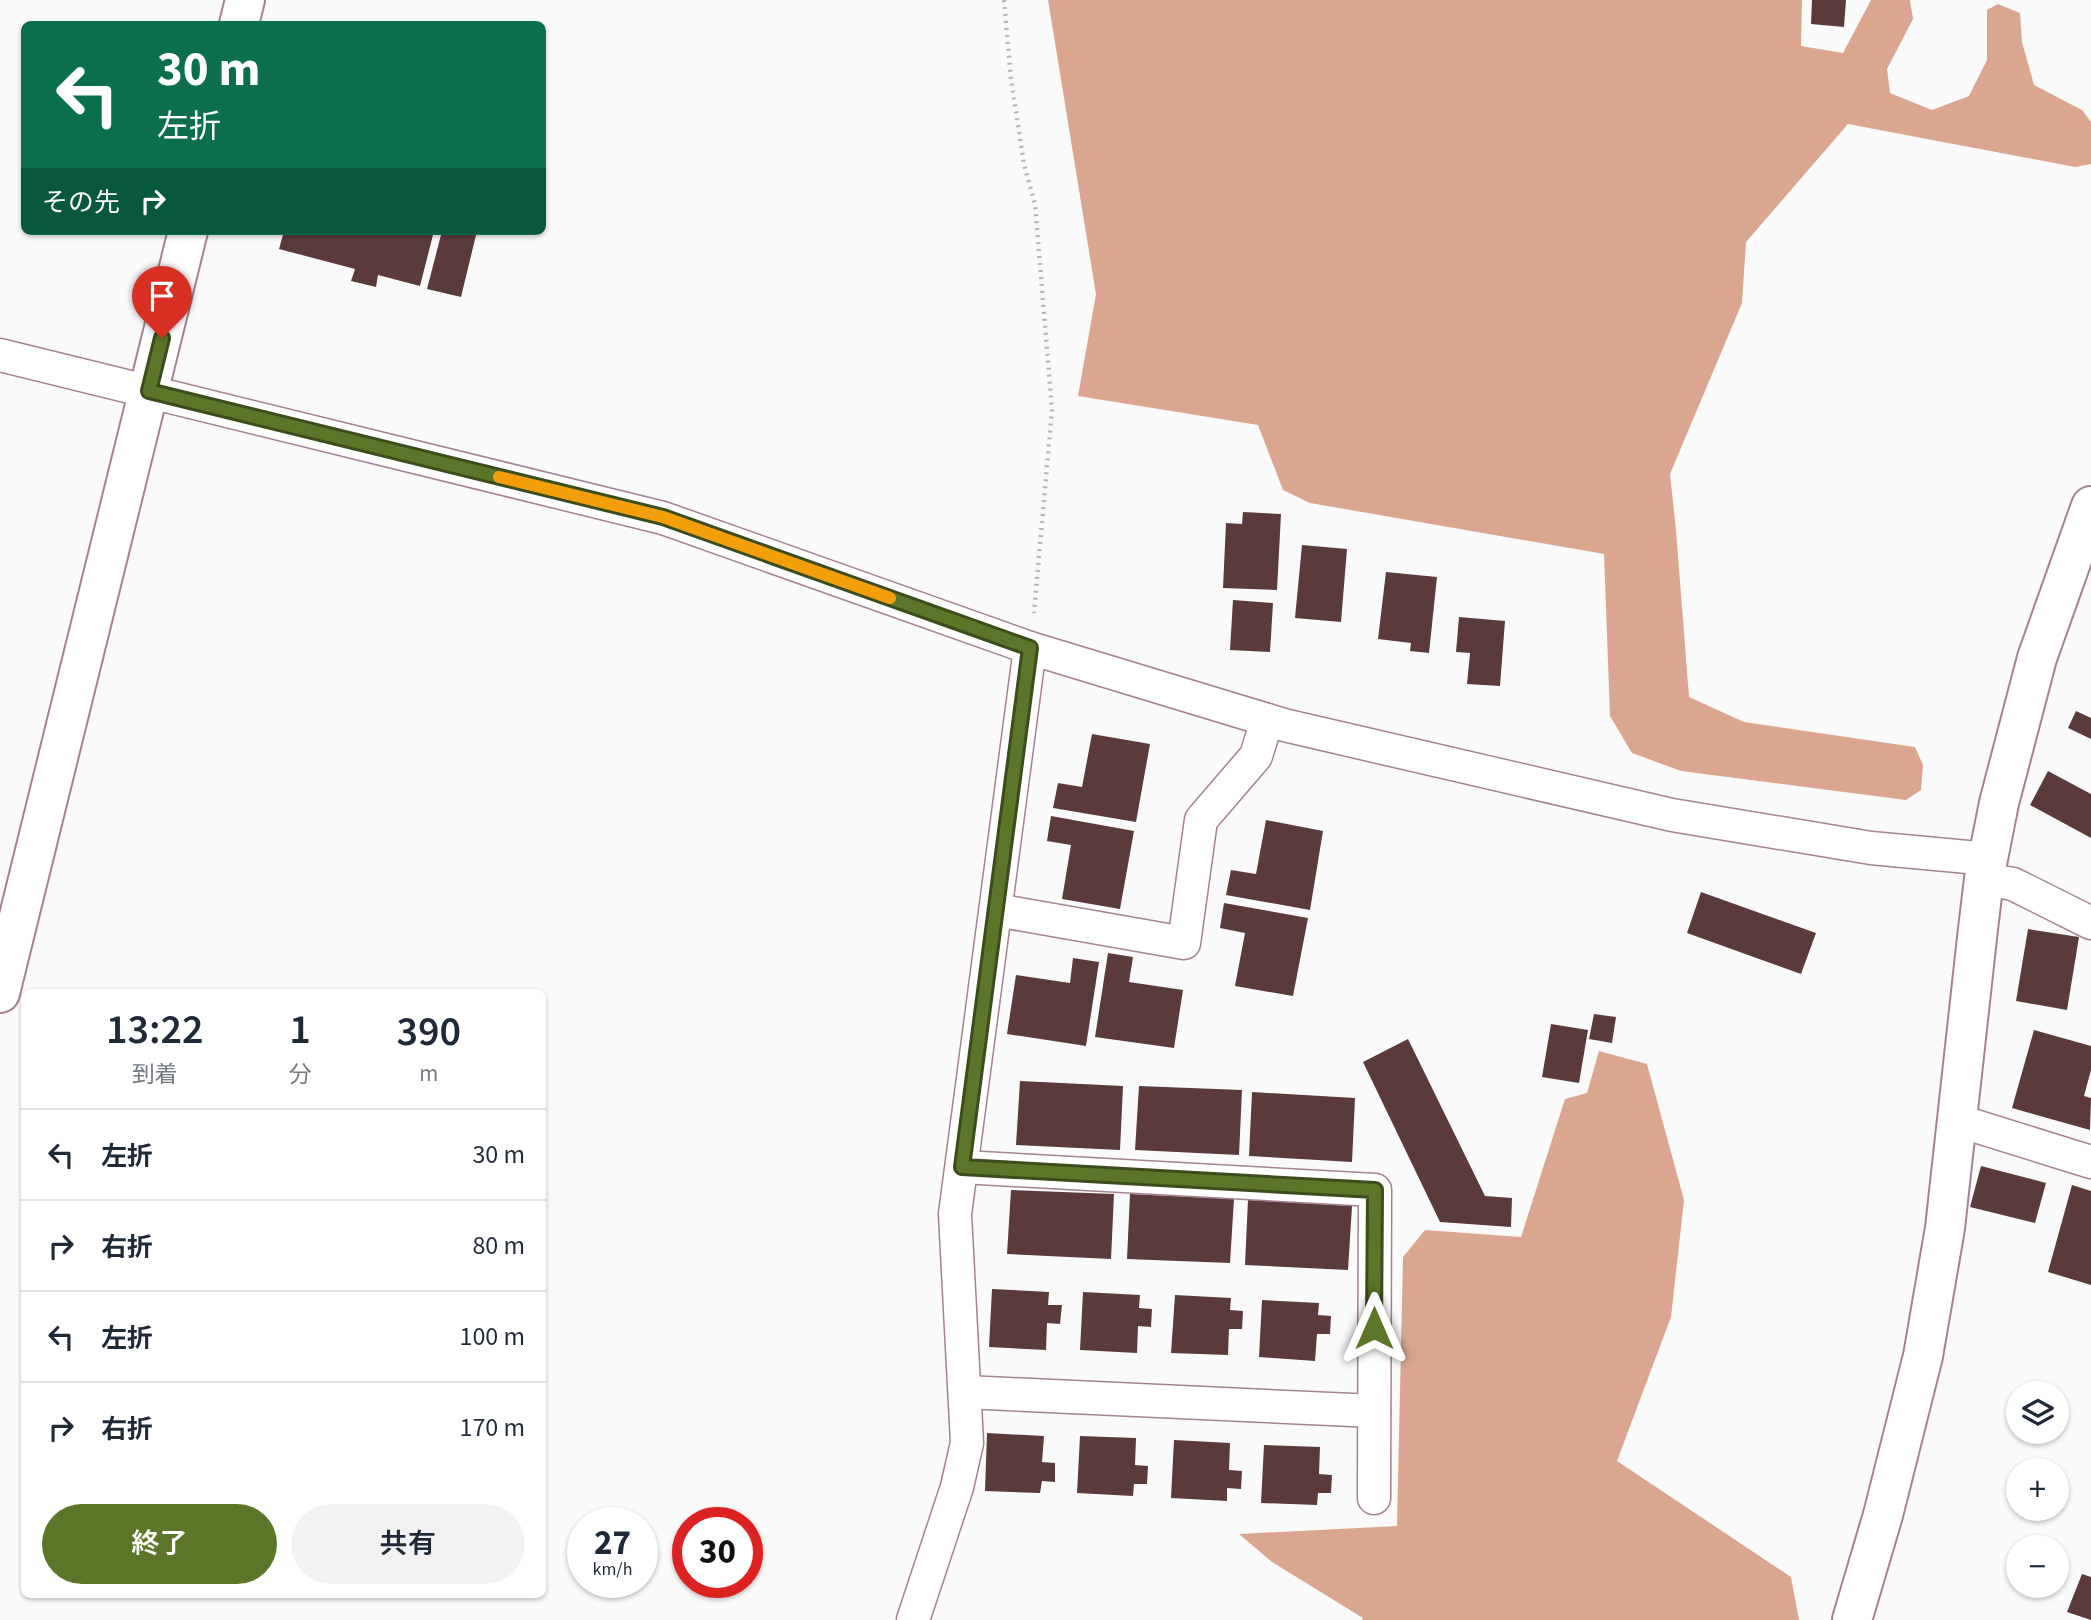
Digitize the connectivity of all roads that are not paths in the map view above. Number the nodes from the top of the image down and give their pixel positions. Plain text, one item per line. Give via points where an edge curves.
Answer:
1 (245, 0) edge
2 (240, 21) edge
3 (187, 235) edge
4 (0, 355) edge
5 (149, 391) junction
6 (2091, 506) edge
7 (1030, 648) junction
8 (1267, 720) junction
9 (1987, 869) junction
10 (996, 910) junction
11 (2091, 923) edge
12 (0, 993) edge
13 (1956, 1120) junction
14 (2091, 1162) edge
15 (962, 1167) junction
16 (965, 1392) junction
17 (1374, 1411) junction
18 (1374, 1498) dead end
19 (913, 1620) edge
20 (1852, 1620) edge

1 - 2 street
3 - 5 street
4 - 5 street
5 - 7 street via 663,517
5 - 12 street
6 - 9 street via 2037,658 1999,803
7 - 8 street
7 - 10 street
8 - 9 street via 1672,816
8 - 10 street via 1256,756 1200,820 1184,943
9 - 11 street
9 - 13 street
10 - 15 street
13 - 14 street
13 - 20 street via 1945,1228 1923,1356
15 - 16 street via 956,1214
15 - 17 street via 1375,1190
16 - 17 street
16 - 19 street via 967,1443 957,1487
17 - 18 street

